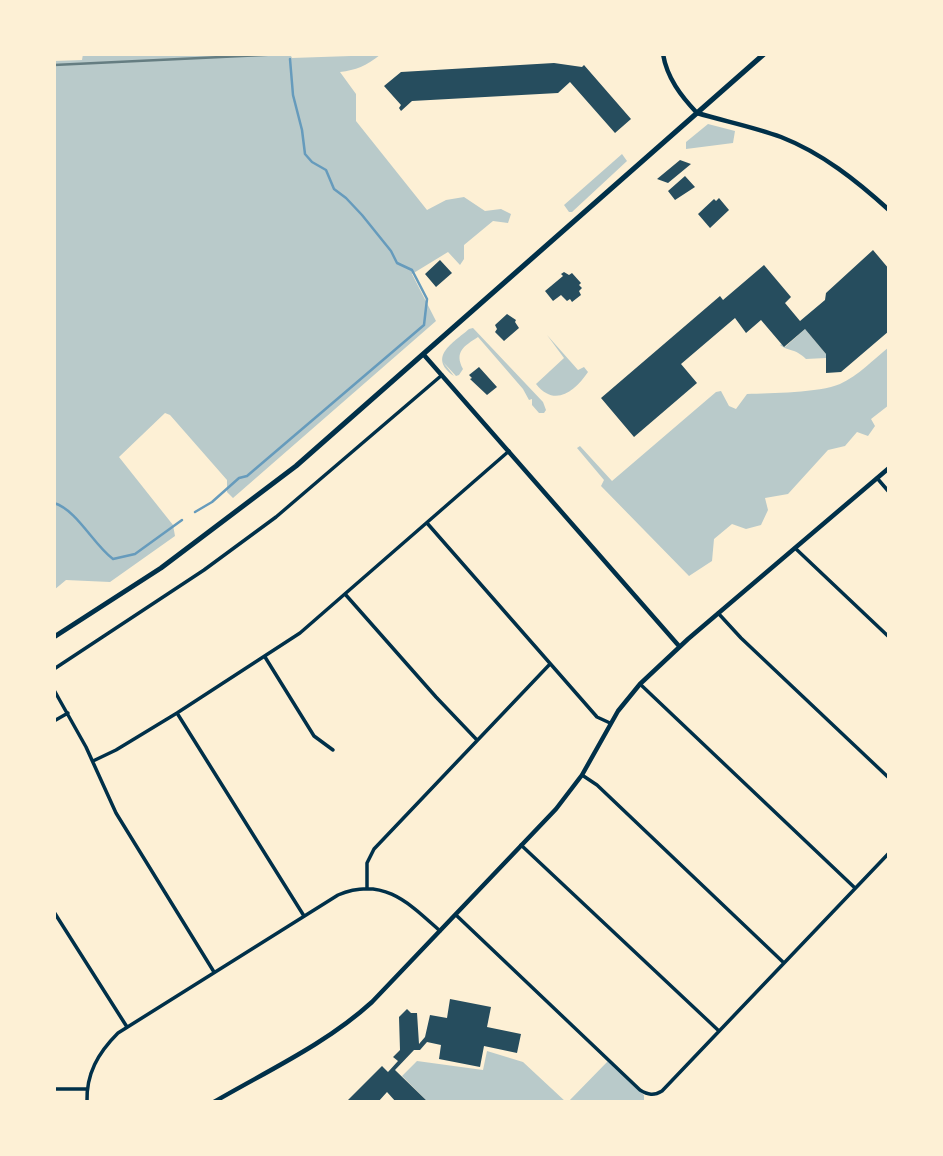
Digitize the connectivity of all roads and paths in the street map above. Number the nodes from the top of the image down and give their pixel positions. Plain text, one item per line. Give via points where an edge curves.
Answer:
1 (663, 54) edge
2 (764, 54) edge
3 (697, 113) junction
4 (889, 211) edge
5 (424, 355) junction
6 (443, 375) junction
7 (509, 451) junction
8 (889, 468) edge
9 (877, 478) junction
10 (889, 492) edge
11 (427, 523) junction
12 (795, 548) junction
13 (345, 594) junction
14 (718, 613) junction
15 (54, 637) edge
16 (889, 637) edge
17 (679, 646) junction
18 (265, 657) junction
19 (550, 664) junction
20 (54, 669) edge
21 (640, 684) junction
22 (54, 690) edge
23 (68, 713) junction
24 (177, 713) junction
25 (54, 721) edge
26 (610, 723) junction
27 (477, 740) junction
28 (333, 750) dead end
29 (93, 761) junction
30 (583, 775) junction
31 (889, 778) edge
32 (521, 845) junction
33 (889, 853) edge
34 (855, 888) junction
35 (367, 889) junction
36 (54, 912) edge
37 (456, 914) junction
38 (304, 916) junction
39 (440, 931) junction
40 (784, 962) junction
41 (214, 972) junction
42 (127, 1027) junction
43 (719, 1031) junction
44 (54, 1089) edge
45 (87, 1089) junction
46 (87, 1102) edge
47 (214, 1102) edge

1 - 3 street via 675,86
2 - 3 highway
3 - 4 street via 797,144 845,173
3 - 5 highway
5 - 6 street
5 - 15 highway via 265,491 161,568
6 - 7 street
6 - 20 street via 276,517
7 - 11 street
7 - 17 street
8 - 9 street
9 - 10 street
9 - 12 street
11 - 13 street
11 - 19 street
12 - 14 street
12 - 16 street
13 - 18 street
13 - 27 street
14 - 17 street
14 - 31 street
17 - 21 street
18 - 24 street
18 - 28 street via 314,736
19 - 26 street via 597,717
19 - 27 street
21 - 26 street
21 - 34 street
22 - 23 street
23 - 25 street
23 - 29 street
24 - 29 street
24 - 38 street
26 - 30 street
27 - 35 street via 374,849
29 - 41 street via 116,813
30 - 32 street
30 - 40 street
32 - 37 street
32 - 43 street
33 - 34 street
34 - 40 street
35 - 38 street via 344,892
35 - 39 street via 401,898
36 - 42 street
37 - 39 street
37 - 43 street via 646,1093 663,1091
38 - 41 street
39 - 47 street via 349,1022
40 - 43 street
41 - 42 street
42 - 45 street via 102,1051
44 - 45 street
45 - 46 street

